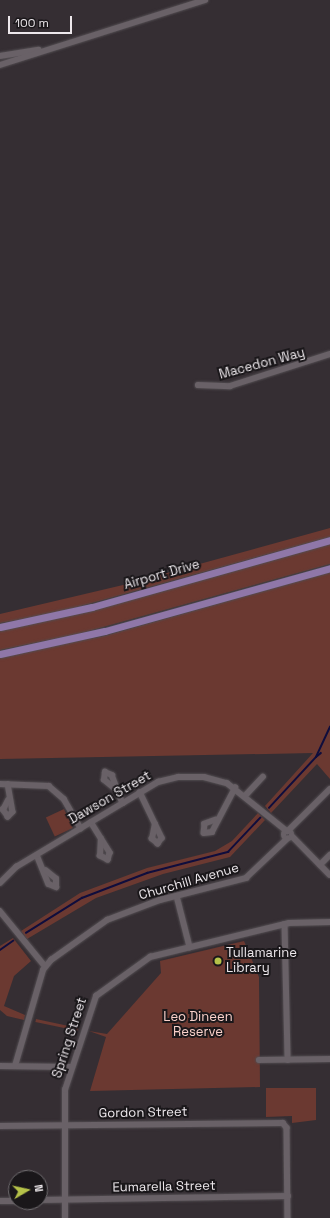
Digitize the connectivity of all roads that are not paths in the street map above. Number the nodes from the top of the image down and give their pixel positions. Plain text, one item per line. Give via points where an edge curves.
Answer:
1 (205, 0) edge
2 (55, 47) junction
3 (0, 56) edge
4 (0, 64) edge
5 (330, 354) edge
6 (198, 385) dead end
7 (330, 540) edge
8 (330, 568) edge
9 (0, 627) edge
10 (0, 654) edge
11 (263, 777) dead end
12 (0, 784) edge
13 (8, 784) junction
14 (115, 788) dead end
15 (235, 788) junction
16 (330, 789) edge
17 (140, 792) junction
18 (246, 796) junction
19 (8, 800) dead end
20 (123, 802) junction
21 (216, 820) dead end
22 (91, 822) junction
23 (155, 824) dead end
24 (81, 828) junction
25 (288, 835) junction
26 (101, 839) dead end
27 (37, 855) junction
28 (330, 855) edge
29 (320, 865) junction
30 (46, 871) dead end
31 (330, 875) edge
32 (0, 883) edge
33 (177, 896) junction
34 (0, 911) edge
35 (330, 922) edge
36 (285, 924) junction
37 (190, 947) junction
38 (45, 966) junction
39 (330, 1059) edge
40 (258, 1060) dead end
41 (288, 1060) junction
42 (0, 1066) edge
43 (15, 1066) junction
44 (71, 1066) junction
45 (64, 1125) junction
46 (0, 1126) edge
47 (288, 1196) junction
48 (48, 1200) edge
49 (65, 1200) junction
50 (65, 1218) edge
51 (288, 1218) edge

1 - 2 street
2 - 3 street
2 - 4 street
5 - 6 street, Macedon Way via 230,386
7 - 9 main road, Airport Drive via 85,609
8 - 10 main road via 105,631
11 - 18 street
12 - 13 street
13 - 19 street
13 - 24 street via 36,784 55,790
14 - 20 street
15 - 17 street, Dawson Street via 210,778 191,776 165,780
15 - 18 street, Dawson Street
15 - 21 street
16 - 25 street, Churchill Avenue
17 - 20 street, Dawson Street
17 - 23 street
18 - 25 street, Dawson Street
20 - 22 street, Dawson Street
22 - 24 street, Dawson Street
22 - 26 street
24 - 27 street, Dawson Street
25 - 29 street, Dawson Street
25 - 33 street, Churchill Avenue via 246,878
27 - 30 street
27 - 32 street, Dawson Street via 10,872
28 - 29 street
29 - 31 street, Dawson Street
33 - 37 street
33 - 38 street, Churchill Avenue via 102,923
34 - 38 street
35 - 36 street, Spring Street
36 - 37 street, Spring Street
36 - 41 street
37 - 44 street, Spring Street via 146,959 96,996
38 - 43 street
39 - 41 street
40 - 41 street
42 - 43 street
43 - 44 street
44 - 45 street, Spring Street via 65,1090
45 - 46 street, Gordon Street
45 - 47 street, Gordon Street via 285,1124
45 - 49 street, Spring Street
47 - 49 street, Eumarella Street
47 - 51 street
48 - 49 street, Eumarella Street
49 - 50 street, Spring Street

